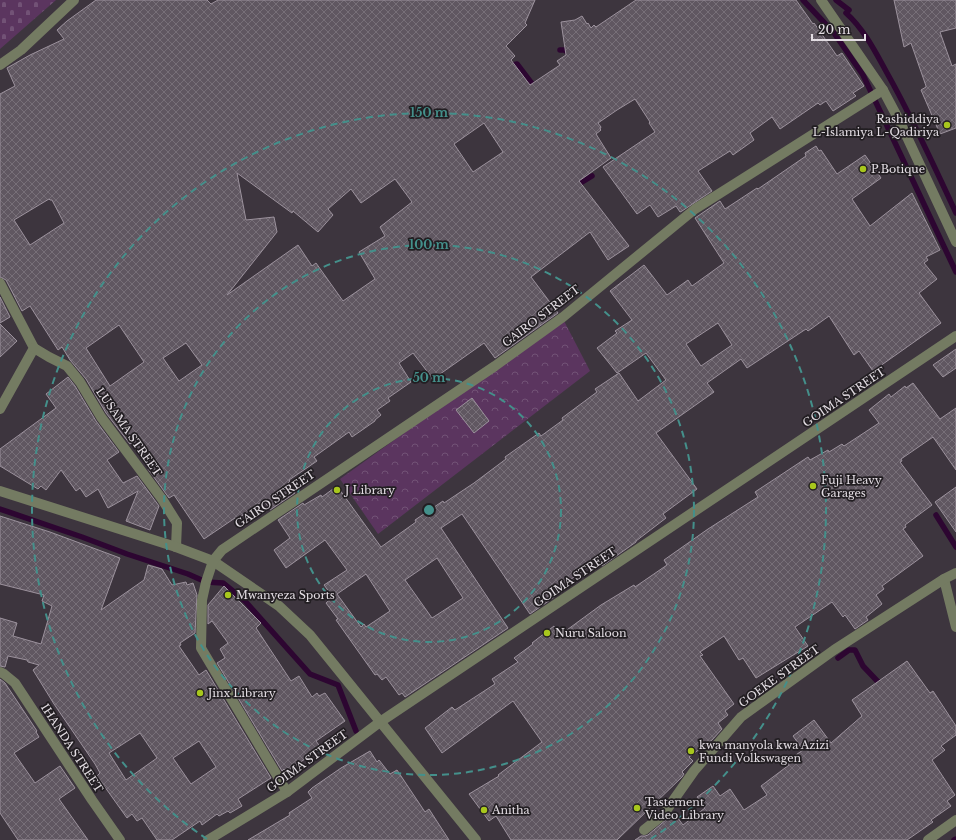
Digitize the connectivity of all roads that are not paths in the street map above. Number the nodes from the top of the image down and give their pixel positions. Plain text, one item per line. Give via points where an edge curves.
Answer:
1 (74, 0) edge
2 (822, 0) edge
3 (0, 65) edge
4 (883, 90) junction
5 (956, 242) edge
6 (0, 283) edge
7 (956, 336) edge
8 (34, 348) junction
9 (0, 410) edge
10 (0, 491) edge
11 (176, 547) junction
12 (214, 561) junction
13 (956, 573) edge
14 (944, 579) junction
15 (956, 626) edge
16 (0, 672) edge
17 (380, 722) junction
18 (287, 792) junction
19 (956, 820) edge
20 (644, 830) dead end
21 (472, 839) edge
22 (120, 840) edge
23 (208, 840) edge
24 (928, 840) edge

1 - 3 street via 21,50
2 - 4 street
4 - 5 street
4 - 12 street, GAIRO STREET via 695,209 563,316 495,366 256,526 222,550
6 - 8 street
7 - 17 street, GOIMA STREET
8 - 9 street
8 - 11 street, LUSAMA STREET via 67,366 80,382 101,417 177,523
10 - 11 street
11 - 12 street
12 - 17 street via 279,606 310,635
12 - 18 street via 202,600 201,648
13 - 14 street, GOEKE STREET
14 - 15 street
14 - 20 street, GOEKE STREET via 834,650 742,718 694,771 663,815
16 - 22 street, IHANDA STREET via 15,683
17 - 18 street, GOIMA STREET
17 - 21 street
18 - 23 street, GOIMA STREET
19 - 24 street

